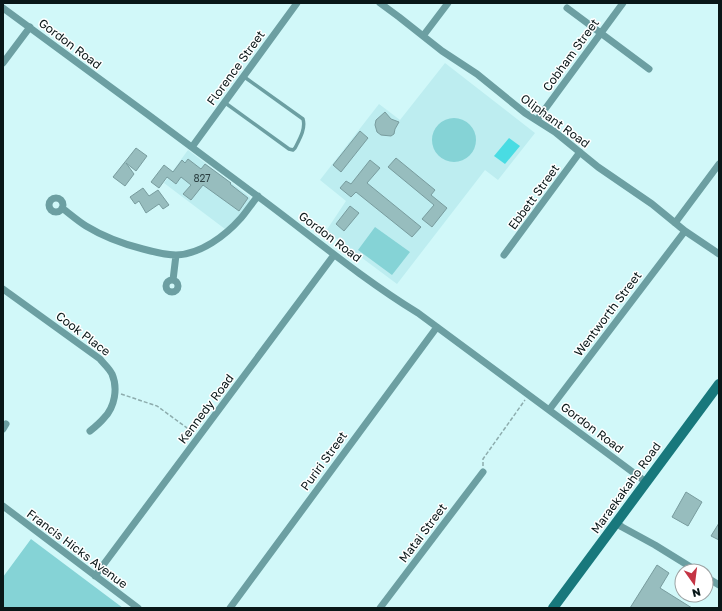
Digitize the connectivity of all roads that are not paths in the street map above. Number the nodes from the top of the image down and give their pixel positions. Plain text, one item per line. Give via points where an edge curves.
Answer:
1 (297, 3) edge
2 (380, 3) edge
3 (448, 3) edge
4 (623, 3) edge
5 (3, 8) edge
6 (567, 8) dead end
7 (30, 27) junction
8 (600, 33) junction
9 (423, 36) junction
10 (3, 63) edge
11 (649, 69) dead end
12 (243, 76) junction
13 (224, 102) junction
14 (536, 120) junction
15 (192, 147) junction
16 (580, 152) junction
17 (719, 164) edge
18 (258, 196) junction
19 (62, 208) dead end
20 (675, 223) junction
21 (685, 231) junction
22 (719, 254) edge
23 (176, 255) junction
24 (334, 255) junction
25 (504, 255) dead end
26 (173, 280) dead end
27 (3, 289) edge
28 (437, 327) junction
29 (719, 384) edge
30 (549, 410) junction
31 (90, 431) dead end
32 (483, 472) road end
33 (646, 482) junction
34 (3, 506) edge
35 (616, 523) junction
36 (684, 563) edge
37 (95, 576) junction
38 (138, 608) edge
39 (230, 608) edge
40 (380, 608) edge
41 (553, 608) edge

1 - 12 street, Florence Street
2 - 9 street, Oliphant Road
3 - 9 street
4 - 8 street, Cobham Street
5 - 7 street, Gordon Road
6 - 8 street
7 - 10 street
7 - 15 street, Gordon Road
8 - 11 street
8 - 14 street, Cobham Street
9 - 14 street, Oliphant Road
12 - 13 street, Florence Street
12 - 13 lane via 302,120 304,127 295,148 289,149
13 - 15 street, Florence Street
14 - 16 street, Oliphant Road
15 - 18 street, Gordon Road
16 - 20 street, Oliphant Road
16 - 25 street, Ebbett Street
17 - 20 street
18 - 23 street via 243,217 218,239 200,249
18 - 24 street, Gordon Road
19 - 23 street via 86,226 112,239 151,251
20 - 21 street, Oliphant Road
21 - 22 street, Oliphant Road
21 - 30 street, Wentworth Street
23 - 26 street
24 - 28 street, Gordon Road
24 - 37 street, Kennedy Road
27 - 31 street, Cook Place via 100,359 109,369 115,387 114,399 109,412
28 - 30 street, Gordon Road
28 - 39 street, Puriri Street
29 - 33 main road, Maraekakaho Road
30 - 33 street, Gordon Road
32 - 40 street, Matai Street
33 - 35 main road, Maraekakaho Road
34 - 37 street, Francis Hicks Avenue
35 - 36 street
35 - 41 main road, Maraekakaho Road
37 - 38 street, Francis Hicks Avenue

